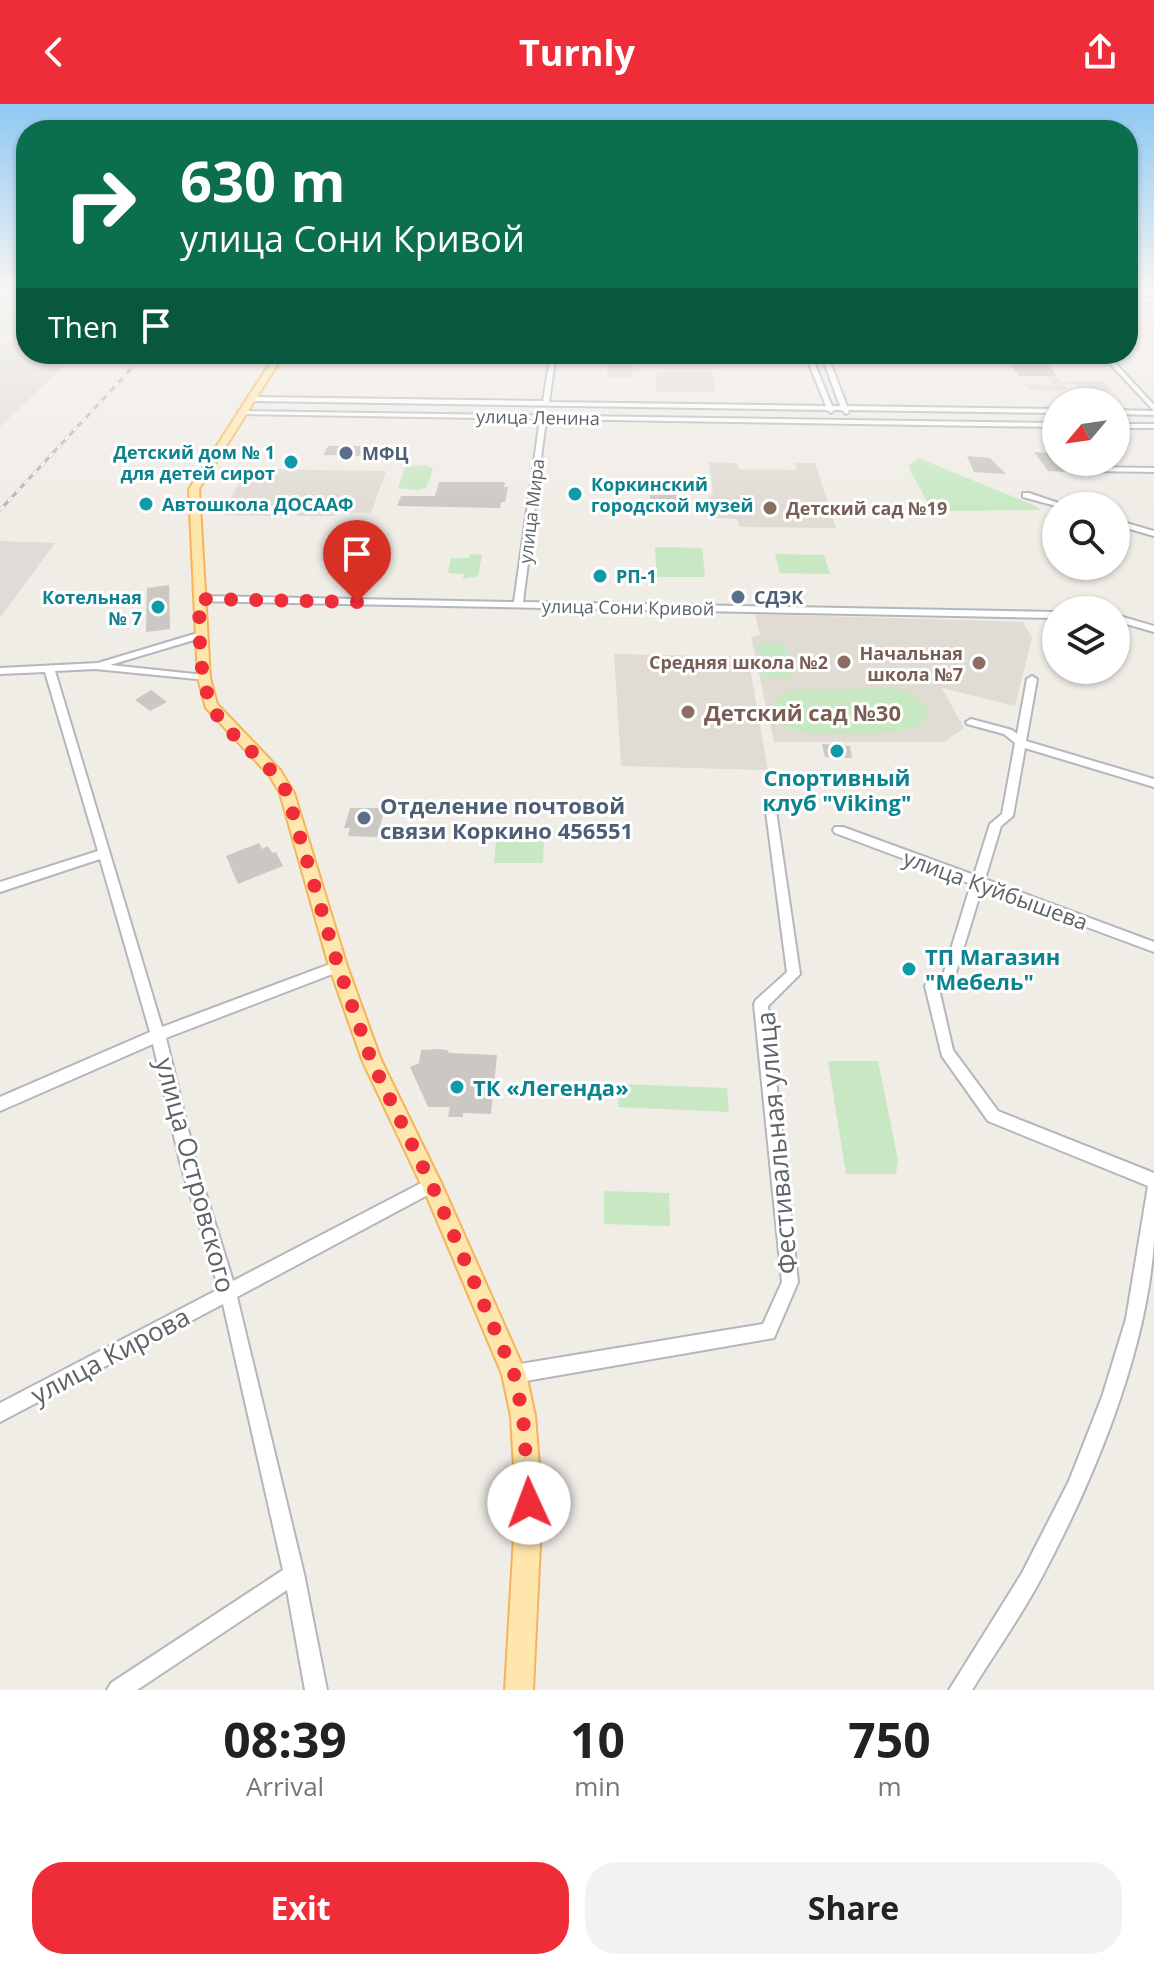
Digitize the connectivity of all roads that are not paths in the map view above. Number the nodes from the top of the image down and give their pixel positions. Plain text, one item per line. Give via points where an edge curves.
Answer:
1 (273, 365) edge
2 (551, 365) edge
3 (812, 365) edge
4 (828, 365) edge
5 (1114, 365) edge
6 (546, 403) junction
7 (246, 406) junction
8 (829, 408) junction
9 (845, 408) junction
10 (1042, 411) edge
11 (1154, 411) edge
12 (1130, 412) edge
13 (543, 417) junction
14 (835, 422) junction
15 (851, 422) junction
16 (1042, 425) edge
17 (1130, 426) edge
18 (1154, 426) edge
19 (1130, 470) edge
20 (1154, 470) edge
21 (1026, 495) dead end
22 (1042, 500) edge
23 (1130, 526) edge
24 (1154, 534) edge
25 (199, 599) junction
26 (518, 605) junction
27 (1042, 615) edge
28 (1130, 622) edge
29 (1154, 629) edge
30 (201, 635) junction
31 (95, 666) junction
32 (49, 668) junction
33 (0, 671) edge
34 (204, 678) junction
35 (1032, 679) dead end
36 (971, 722) dead end
37 (1021, 743) junction
38 (1154, 783) edge
39 (770, 804) dead end
40 (839, 830) dead end
41 (103, 854) junction
42 (979, 883) junction
43 (0, 887) edge
44 (1154, 947) edge
45 (338, 966) junction
46 (158, 1035) junction
47 (0, 1104) edge
48 (1154, 1181) edge
49 (432, 1185) junction
50 (1154, 1190) edge
51 (228, 1292) junction
52 (514, 1374) junction
53 (0, 1413) edge
54 (294, 1574) junction
55 (118, 1690) edge
56 (316, 1690) edge
57 (519, 1690) edge
58 (960, 1690) edge

1 - 7 main road
2 - 6 street
3 - 8 street
4 - 9 street
5 - 11 street
6 - 7 street, улица Ленина
6 - 8 street, улица Ленина
7 - 13 street, улица Ленина
7 - 25 main road via 194,489
8 - 9 street, улица Ленина
8 - 14 street
9 - 10 street, улица Ленина
9 - 15 street
11 - 12 street
13 - 14 street, улица Ленина
13 - 26 street, улица Мира
14 - 15 street, улица Ленина
15 - 16 street, улица Ленина
17 - 18 street
19 - 20 street
21 - 22 street
23 - 24 street
25 - 26 street, улица Сони Кривой
25 - 30 main road
26 - 27 street, улица Сони Кривой
28 - 29 street
30 - 31 street
30 - 34 main road
31 - 32 street
31 - 34 street
32 - 33 street
32 - 41 street, улица Островского
34 - 45 main road via 211,705 287,793
35 - 37 street
36 - 37 street via 1008,732
37 - 38 street
37 - 42 street via 1007,816 996,824
39 - 52 street, Фестивальная улица via 794,974 761,1004 790,1282 768,1332
40 - 42 street, улица Куйбышева
41 - 43 street
41 - 46 street, улица Островского
42 - 44 street, улица Куйбышева
42 - 48 street via 948,979 932,986 947,1052 993,1116
45 - 46 street
45 - 49 main road via 372,1062
46 - 47 street
46 - 51 street, улица Островского via 188,1162
49 - 51 street, улица Кирова
49 - 52 main road
50 - 58 street via 1134,1319 1111,1397 1076,1487 1029,1580
51 - 53 street, улица Кирова
51 - 54 street, улица Островского
52 - 57 main road via 523,1416 529,1503
54 - 55 street
54 - 56 street, улица Островского

